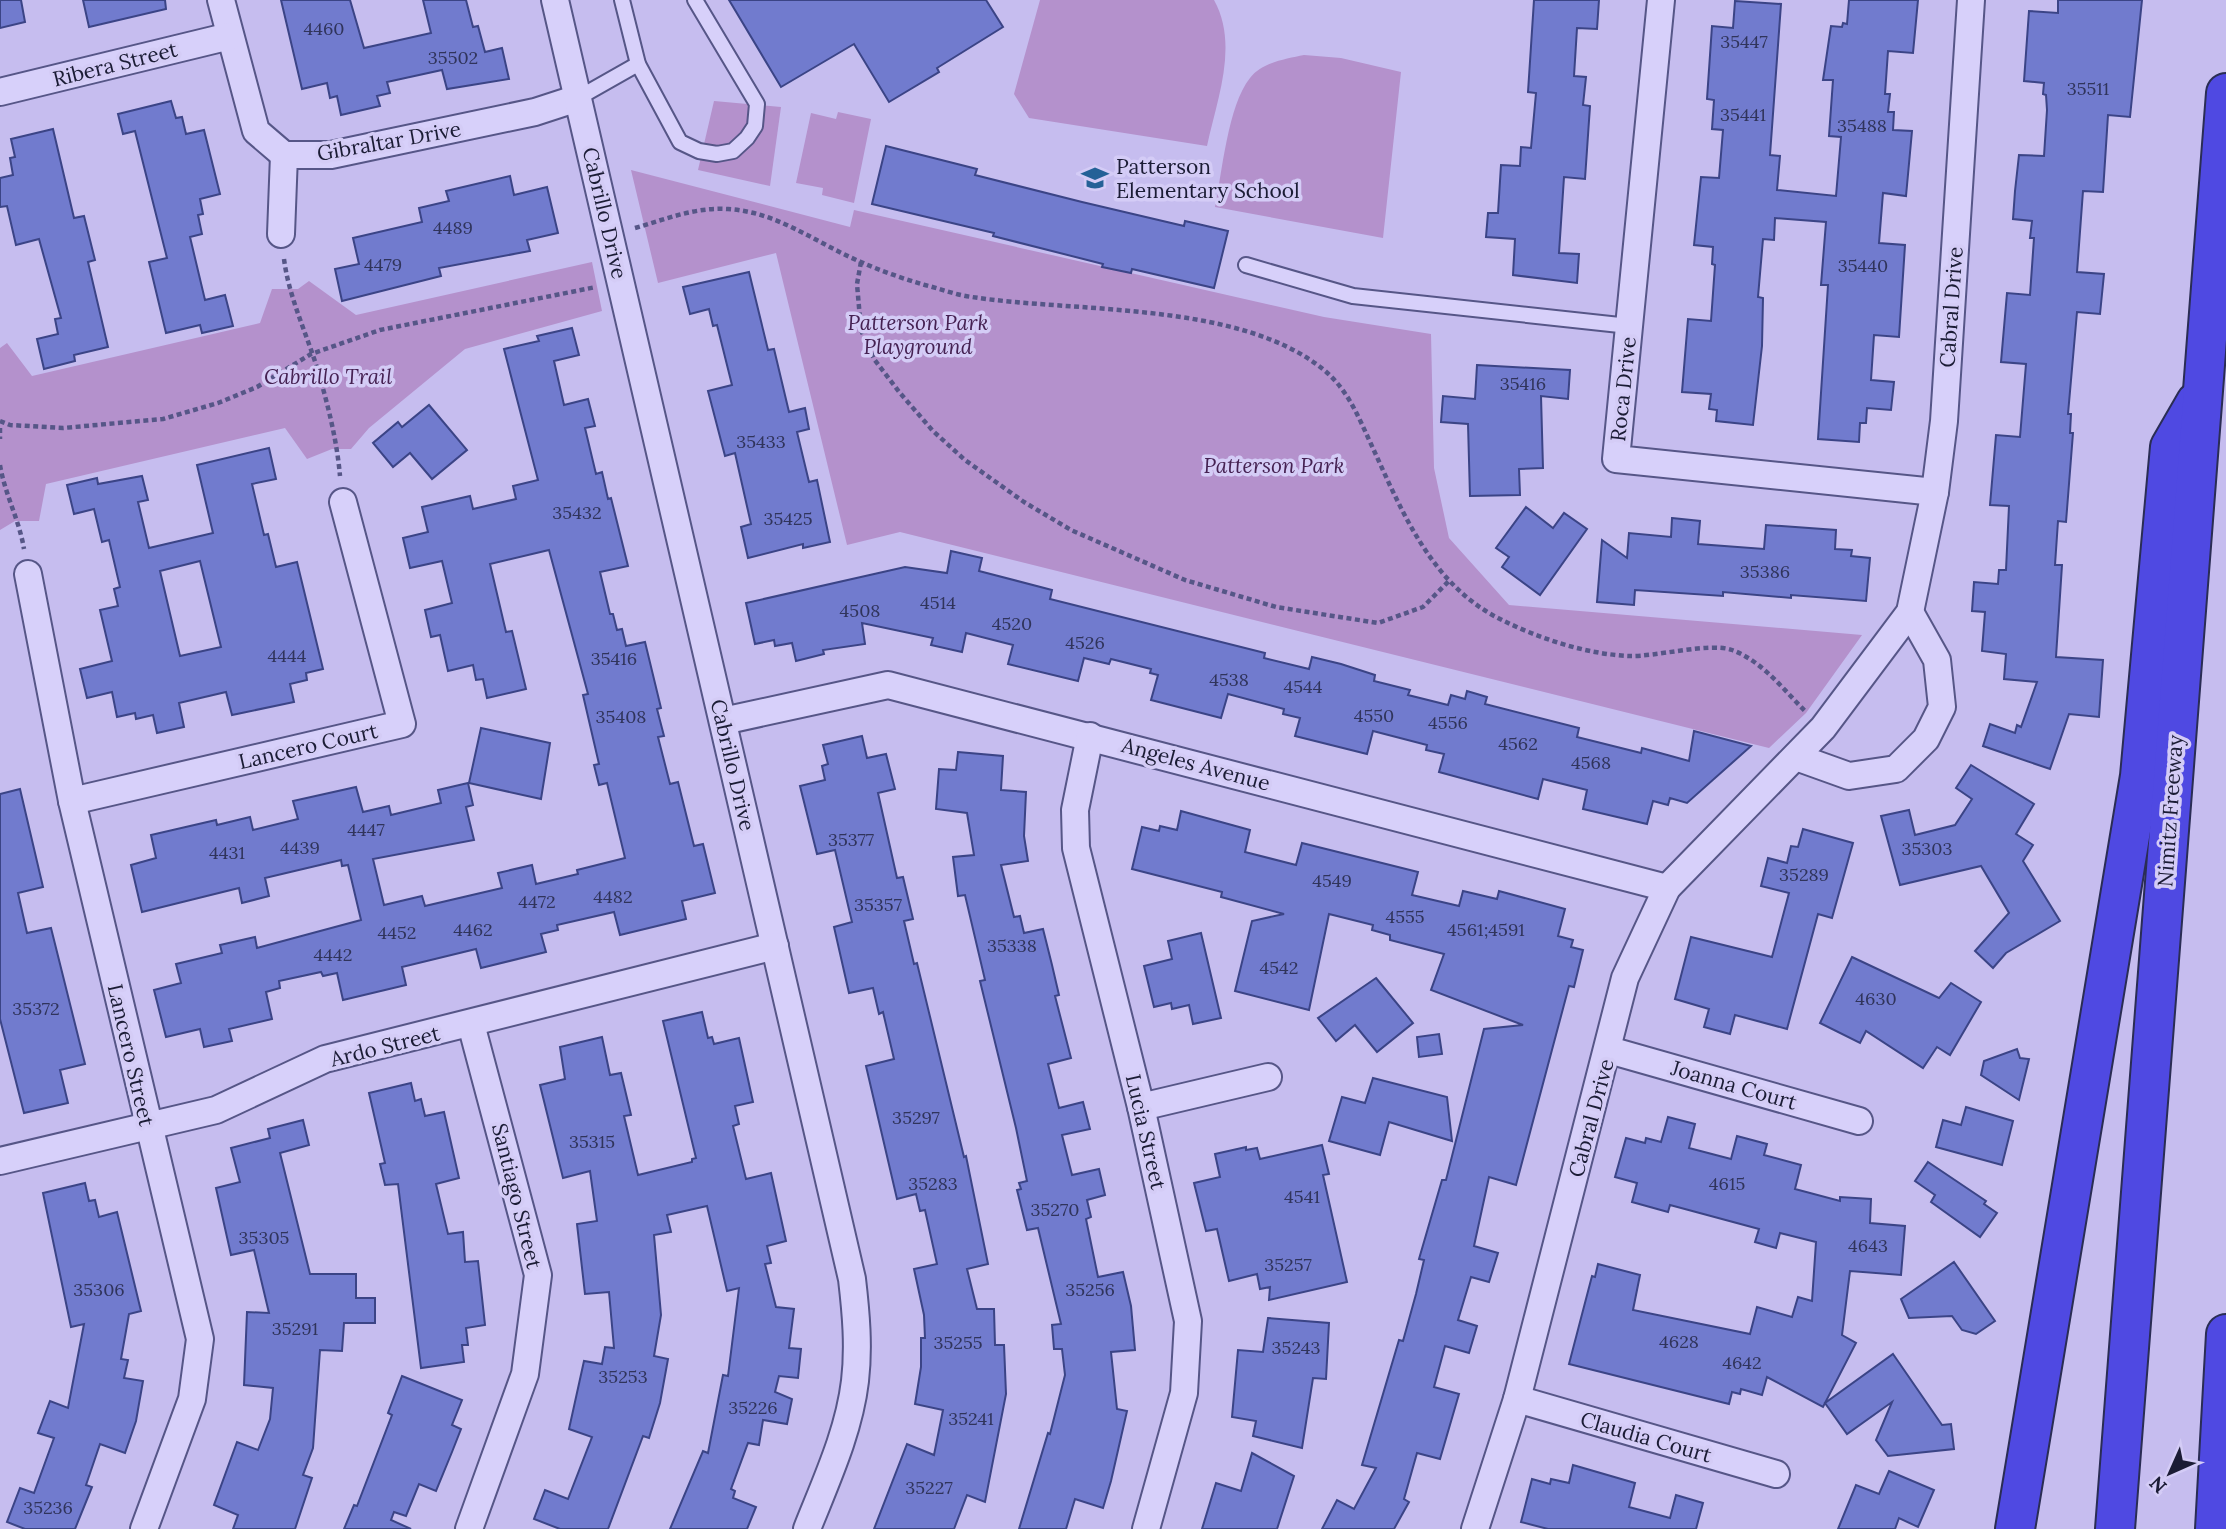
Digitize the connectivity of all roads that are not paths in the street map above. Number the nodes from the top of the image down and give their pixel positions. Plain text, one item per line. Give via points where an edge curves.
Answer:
1 (221, 0) edge
2 (555, 0) edge
3 (622, 0) edge
4 (695, 0) edge
5 (1661, 0) edge
6 (1971, 0) edge
7 (230, 36) junction
8 (638, 64) junction
9 (0, 92) edge
10 (2226, 93) edge
11 (578, 98) junction
12 (284, 155) junction
13 (281, 234) road end
14 (1246, 265) dead end
15 (1629, 326) junction
16 (2201, 394) junction
17 (1936, 492) junction
18 (342, 502) road end
19 (28, 574) road end
20 (1910, 612) junction
21 (723, 722) junction
22 (1090, 736) junction
23 (1796, 757) junction
24 (72, 801) junction
25 (1667, 888) junction
26 (775, 946) junction
27 (471, 1024) junction
28 (1609, 1050) junction
29 (1268, 1077) dead end
30 (1141, 1107) junction
31 (1859, 1121) dead end
32 (147, 1125) junction
33 (0, 1161) edge
34 (2226, 1334) edge
35 (1517, 1399) junction
36 (1776, 1474) dead end
37 (144, 1529) edge
38 (469, 1529) edge
39 (807, 1529) edge
40 (1146, 1529) edge
41 (1475, 1529) edge
42 (2015, 1529) edge
43 (2115, 1529) edge
44 (2215, 1529) edge

1 - 7 street
2 - 11 street, Cabrillo Drive
3 - 8 lane
4 - 8 lane via 757,104 755,126 747,138 733,151 717,154 681,142
5 - 15 street, Roca Drive
6 - 17 street, Cabral Drive
7 - 9 street, Ribera Street
7 - 12 street via 256,131
8 - 11 lane
10 - 16 highway, Nimitz Freeway
11 - 12 street, Gibraltar Drive via 535,112 331,155
11 - 21 street, Cabrillo Drive
12 - 13 street
14 - 15 lane via 1353,296
15 - 17 street, Roca Drive via 1616,459
16 - 42 highway via 2170,447 2140,776
16 - 43 highway, Nimitz Freeway
17 - 20 street, Cabral Drive
18 - 24 street, Lancero Court via 402,724
19 - 24 street, Lancero Street
20 - 23 street, Cabral Drive via 1824,728
20 - 23 street via 1937,660 1942,707 1926,739 1896,769 1849,776
21 - 22 street, Angeles Avenue via 888,685
21 - 26 street, Cabrillo Drive
22 - 25 street, Angeles Avenue
22 - 30 street, Lucia Street via 1074,810 1076,848
23 - 25 street, Cabral Drive
24 - 32 street, Lancero Street
25 - 28 street, Cabral Drive via 1625,978
26 - 27 street, Ardo Street
26 - 39 street, Cabrillo Drive via 852,1279 857,1329 855,1382 843,1436
27 - 32 street, Ardo Street via 326,1059 216,1110
27 - 38 street, Santiago Street via 538,1275 525,1374
28 - 31 street, Joanna Court
28 - 35 street, Cabral Drive
29 - 30 street
30 - 40 street, Lucia Street via 1188,1321 1184,1393
32 - 33 street, Ardo Street
32 - 37 street, Lancero Street via 200,1339 192,1399
34 - 44 highway
35 - 36 street, Claudia Court
35 - 41 street, Cabral Drive

